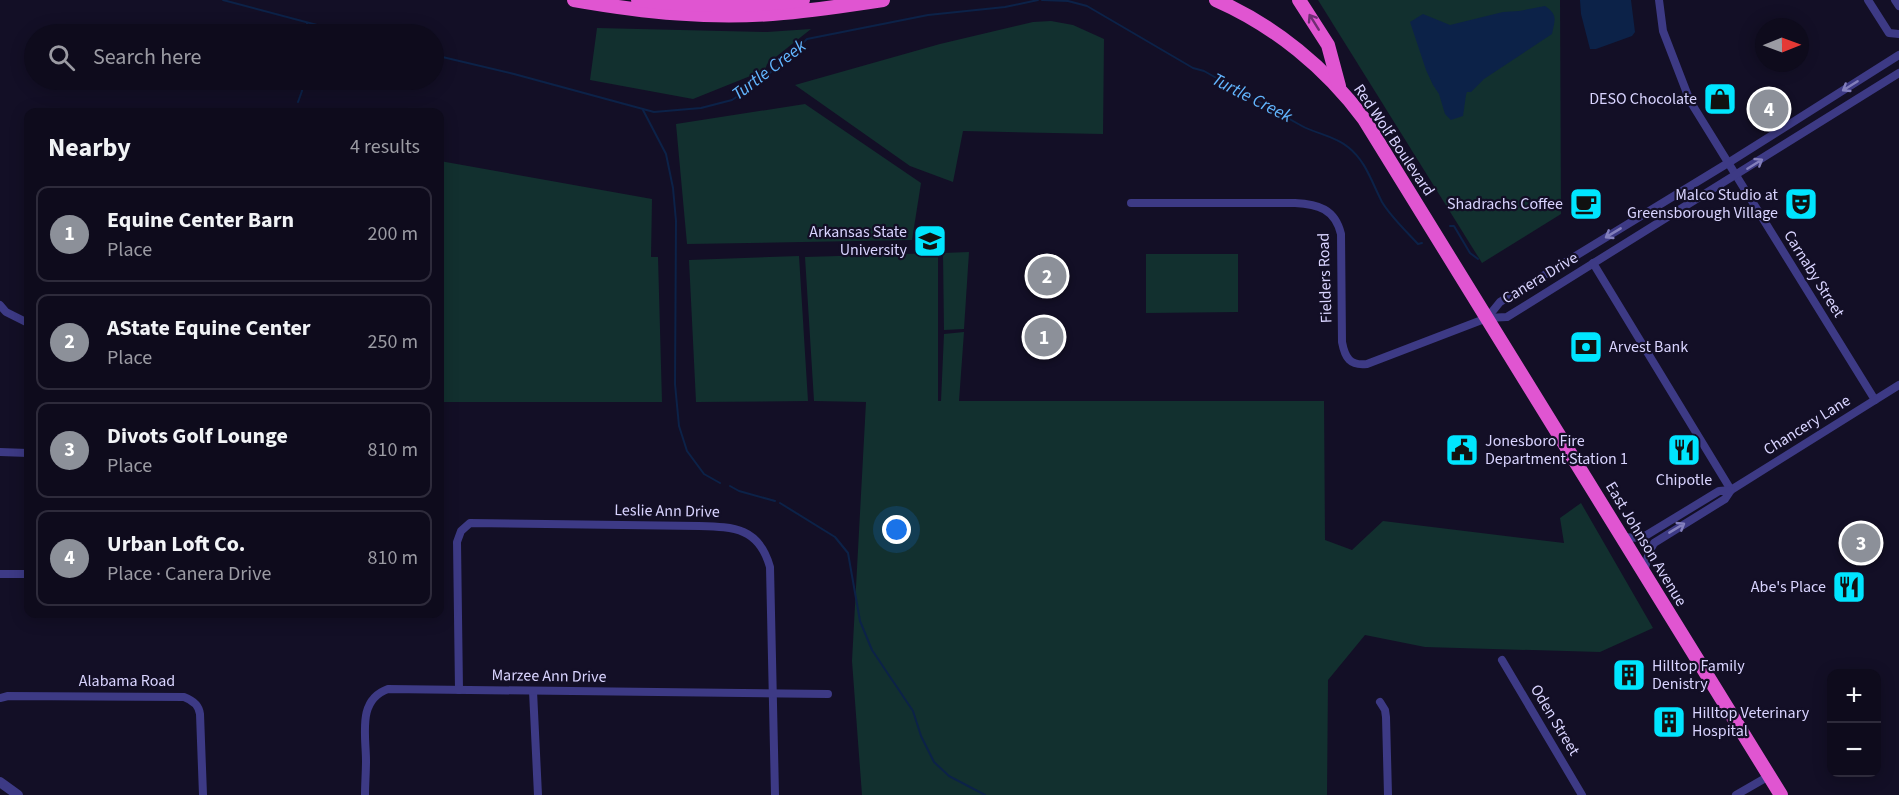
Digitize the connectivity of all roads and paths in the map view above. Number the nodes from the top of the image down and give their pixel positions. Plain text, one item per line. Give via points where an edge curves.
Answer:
1 (574, 0) edge
2 (638, 0) edge
3 (803, 0) edge
4 (883, 0) edge
5 (1299, 0) edge
6 (1659, 0) edge
7 (1868, 0) edge
8 (1895, 0) edge
9 (1226, 1) edge
10 (1899, 6) edge
11 (1899, 34) edge
12 (1899, 55) edge
13 (1899, 73) edge
14 (1340, 88) junction
15 (1728, 163) junction
16 (1736, 176) junction
17 (1131, 203) dead end
18 (1426, 218) joint
19 (1593, 264) junction
20 (0, 305) edge
21 (1487, 318) junction
22 (24, 321) edge
23 (1899, 386) edge
24 (1875, 400) junction
25 (0, 452) edge
26 (24, 453) edge
27 (1731, 490) junction
28 (1622, 537) junction
29 (1644, 572) junction
30 (0, 574) edge
31 (24, 574) edge
32 (1502, 660) dead end
33 (459, 690) junction
34 (533, 691) junction
35 (773, 693) junction
36 (828, 694) dead end
37 (0, 698) edge
38 (1380, 702) dead end
39 (1769, 776) junction
40 (0, 782) edge
41 (18, 795) edge
42 (203, 795) edge
43 (364, 795) edge
44 (537, 795) edge
45 (775, 795) edge
46 (1388, 795) edge
47 (1582, 795) edge
48 (1736, 795) edge
49 (1781, 795) edge

1 - 4 highway via 653,13 735,16
2 - 3 highway via 734,6
14 -> 5 highway via 1328,45
6 - 15 street, Carnaby Street via 1663,31 1690,102
7 - 11 street via 1889,33
8 - 10 street
9 - 14 highway, Red Wolf Boulevard via 1287,41
12 -> 15 street, Canera Drive
16 -> 13 street, Canera Drive
14 - 18 highway, Red Wolf Boulevard
15 - 16 street, Carnaby Street
15 -> 21 street, Canera Drive via 1500,302
16 - 19 street, Canera Drive
16 - 24 street, Carnaby Street
17 - 21 street, Fielders Road via 1295,202 1331,213 1341,234 1342,342 1344,352 1357,365
18 - 21 highway, East Johnson Avenue
19 - 21 street, Canera Drive via 1507,317
19 - 27 street
20 - 22 street
21 - 28 highway, East Johnson Avenue
23 - 24 street, Chancery Lane
24 - 27 street, Chancery Lane
25 - 26 street
27 - 28 street, Chancery Lane via 1719,490 1645,536
29 -> 27 street, Chancery Lane via 1654,543 1725,499
28 - 29 highway, East Johnson Avenue
29 - 39 highway, East Johnson Avenue
30 - 31 street
32 - 47 street, Oden Street
33 - 34 street, Marzee Ann Drive
33 - 35 street, Leslie Ann Drive via 457,542 473,522 724,527 748,535 762,547 770,567
33 - 43 street, Marzee Ann Drive via 388,688 376,694 366,709
34 - 35 street, Marzee Ann Drive
34 - 44 street
35 - 36 street, Marzee Ann Drive
35 - 45 street, Leslie Ann Drive
37 - 42 street, Alabama Road via 189,699 201,714
38 - 46 street via 1386,717
39 - 48 street
39 - 49 highway, East Johnson Avenue
40 - 41 street

